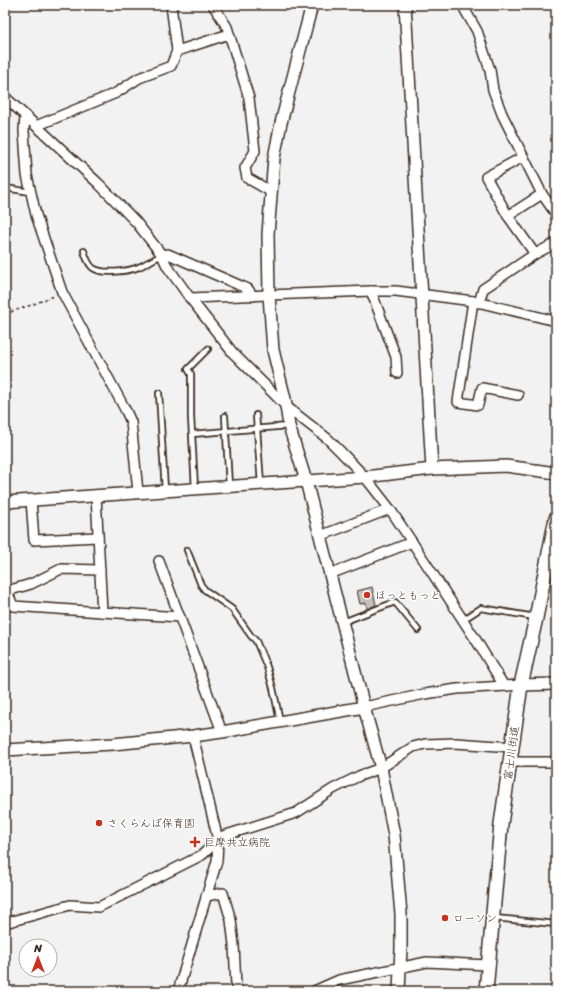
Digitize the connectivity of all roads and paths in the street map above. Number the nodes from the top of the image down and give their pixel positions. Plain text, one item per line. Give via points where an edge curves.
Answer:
1 (171, 5) edge
2 (213, 5) edge
3 (312, 5) edge
4 (405, 5) edge
5 (464, 5) edge
6 (229, 34) junction
7 (177, 51) junction
8 (5, 97) edge
9 (25, 116) junction
10 (36, 126) junction
11 (523, 157) junction
12 (5, 188) edge
13 (270, 191) junction
14 (31, 192) junction
15 (542, 194) junction
16 (556, 214) edge
17 (508, 216) junction
18 (556, 243) edge
19 (84, 251) dead end
20 (535, 254) junction
21 (162, 255) junction
22 (371, 291) junction
23 (62, 292) junction
24 (422, 294) junction
25 (269, 295) junction
26 (252, 296) junction
27 (190, 298) junction
28 (476, 302) junction
29 (5, 314) edge
30 (556, 321) edge
31 (208, 349) dead end
32 (397, 373) dead end
33 (160, 393) dead end
34 (518, 395) dead end
35 (287, 407) junction
36 (256, 415) dead end
37 (225, 416) dead end
38 (289, 426) junction
39 (257, 428) junction
40 (226, 431) junction
41 (192, 434) junction
42 (432, 469) junction
43 (556, 473) edge
44 (365, 477) junction
45 (306, 480) junction
46 (261, 484) junction
47 (230, 486) junction
48 (195, 488) junction
49 (165, 490) junction
50 (138, 492) junction
51 (96, 495) junction
52 (31, 500) junction
53 (5, 502) edge
54 (390, 509) junction
55 (556, 518) edge
56 (320, 536) junction
57 (98, 537) junction
58 (412, 542) junction
59 (187, 550) dead end
60 (159, 561) dead end
61 (100, 570) junction
62 (330, 574) junction
63 (102, 612) junction
64 (180, 617) junction
65 (536, 618) junction
66 (463, 620) junction
67 (343, 622) junction
68 (418, 630) dead end
69 (556, 684) edge
70 (521, 685) junction
71 (504, 686) junction
72 (364, 707) junction
73 (280, 721) junction
74 (222, 732) junction
75 (194, 736) junction
76 (513, 747) junction
77 (6, 748) edge
78 (510, 762) junction
79 (556, 762) edge
80 (381, 768) junction
81 (218, 840) junction
82 (206, 896) junction
83 (492, 918) junction
84 (5, 923) edge
85 (556, 924) edge
86 (488, 965) junction
87 (400, 967) junction
88 (178, 991) edge
89 (238, 991) edge
90 (314, 991) edge
91 (399, 991) edge
92 (486, 991) edge

1 - 7 street
2 - 6 street
3 - 13 street via 281,123
4 - 24 street
5 - 11 street via 477,31 502,114
6 - 7 street
6 - 13 street via 248,98 252,124 255,151 245,168 247,178
7 - 10 street via 171,66 140,78 116,93
8 - 9 street
9 - 10 street
9 - 14 street via 27,175
10 - 21 street via 98,183 136,222
11 - 15 street
11 - 17 street via 486,177
12 - 14 lane
13 - 25 street
14 - 23 street via 36,215
15 - 16 street
15 - 17 street
17 - 20 street
18 - 20 street
19 - 21 lane via 94,268 101,271 138,267
20 - 28 street via 483,289
21 - 26 street via 168,254 248,289
21 - 27 street
22 - 24 street
22 - 25 street
22 - 32 street via 396,357
23 - 29 path
23 - 50 street via 131,422
24 - 28 street
24 - 42 street
25 - 26 street
25 - 35 street via 273,350
26 - 27 street
27 - 35 street via 233,353
28 - 30 street
28 - 34 street via 458,402 478,405 482,388
31 - 41 lane via 188,369 191,374
33 - 49 lane
35 - 38 street
35 - 44 street via 332,443
36 - 39 lane
37 - 40 lane
38 - 39 lane
38 - 45 street
39 - 40 lane
39 - 46 lane
40 - 41 lane
40 - 47 lane
41 - 48 lane
42 - 43 street via 506,466
42 - 44 street
44 - 45 street
44 - 54 street
45 - 46 street
45 - 56 street
46 - 47 street
47 - 48 street
48 - 49 street
49 - 50 street
50 - 51 street
51 - 52 street
51 - 57 street
52 - 53 street
52 - 57 street via 34,540
54 - 56 street
54 - 58 street
55 - 65 main road, 富士川街道
56 - 62 street
57 - 61 street
58 - 62 street
58 - 66 street
59 - 73 lane via 201,585 232,609 256,641 269,674
60 - 64 street
61 - 63 street
61 - 63 street via 61,569 31,584 7,591 13,606
62 - 67 street
63 - 64 street
64 - 74 street
65 - 66 lane via 481,608
65 - 70 main road, 富士川街道
66 - 71 street
67 - 68 lane via 395,602
67 - 72 street
69 - 70 street
70 - 71 street
70 - 76 main road, 富士川街道
71 - 72 street via 457,689
72 - 73 street
72 - 80 street
73 - 74 street
74 - 75 street
75 - 77 street via 113,744
75 - 81 street
76 - 78 main road, 富士川街道
76 - 80 street via 456,743 425,744 413,747
78 - 79 street
78 - 83 main road, 富士川街道
80 - 81 street via 333,788 296,813 223,836
80 - 87 street via 394,835 401,914
81 - 82 street via 217,861
81 - 84 street via 202,855 99,907 70,905
82 - 88 street
82 - 89 street via 223,893 231,920
83 - 85 lane
83 - 86 main road, 富士川街道
86 - 87 street via 427,962
86 - 92 main road, 富士川街道
87 - 90 street via 340,980
87 - 91 street

